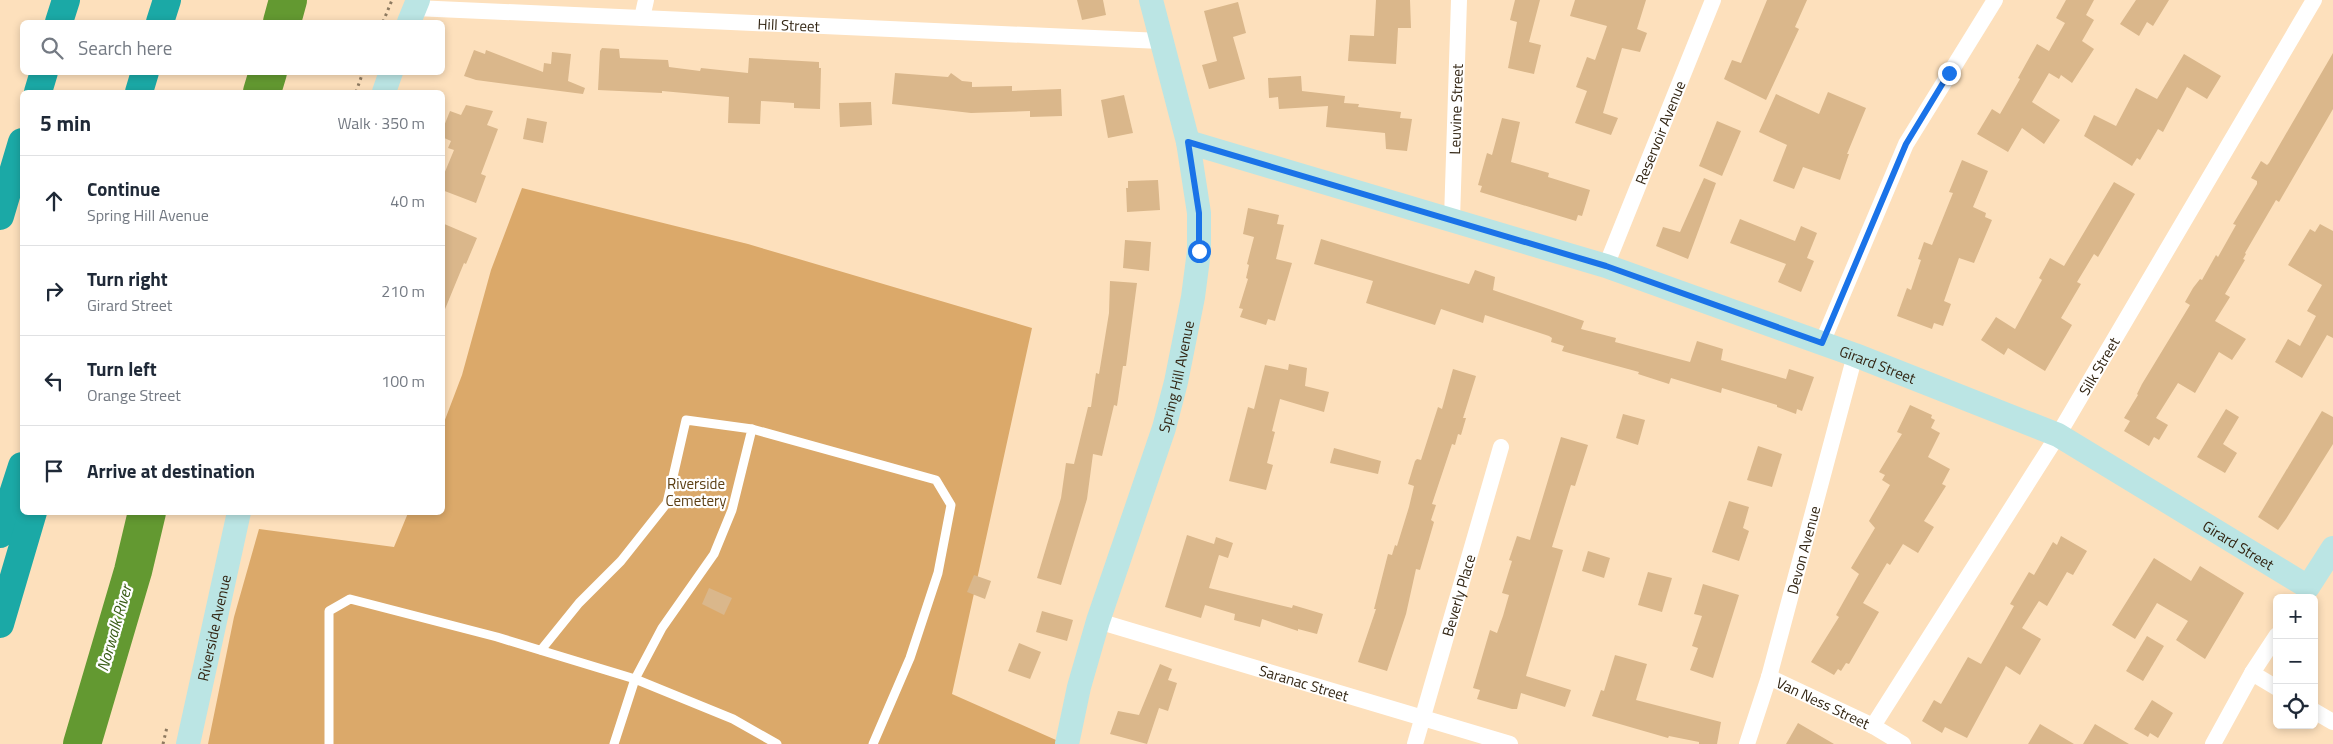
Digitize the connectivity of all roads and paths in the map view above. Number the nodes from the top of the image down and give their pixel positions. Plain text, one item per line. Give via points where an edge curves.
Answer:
1 (66, 0) edge
2 (167, 0) edge
3 (646, 0) edge
4 (1151, 0) edge
5 (1459, 0) edge
6 (1713, 0) edge
7 (1995, 0) edge
8 (2314, 0) edge
9 (414, 10) edge
10 (642, 18) junction
11 (60, 20) edge
12 (161, 20) edge
13 (1161, 41) junction
14 (43, 75) edge
15 (144, 75) edge
16 (362, 75) edge
17 (390, 75) edge
18 (39, 90) edge
19 (140, 90) edge
20 (357, 90) edge
21 (385, 90) edge
22 (1188, 142) junction
23 (20, 149) edge
24 (0, 216) edge
25 (1452, 219) junction
26 (1606, 266) junction
27 (1822, 343) junction
28 (1855, 355) junction
29 (752, 430) junction
30 (2058, 435) junction
31 (1501, 447) dead end
32 (20, 472) edge
33 (32, 515) edge
34 (238, 515) edge
35 (0, 534) edge
36 (2333, 548) edge
37 (2304, 592) edge
38 (1098, 620) junction
39 (0, 624) edge
40 (2274, 639) edge
41 (541, 650) junction
42 (2252, 673) junction
43 (1769, 677) junction
44 (635, 679) junction
45 (2273, 686) edge
46 (2318, 713) edge
47 (1423, 718) junction
48 (2333, 722) edge
49 (1873, 726) junction
50 (188, 744) edge
51 (329, 744) edge
52 (614, 744) edge
53 (777, 744) edge
54 (873, 744) edge
55 (1067, 744) edge
56 (1415, 744) edge
57 (1510, 744) edge
58 (1747, 744) edge
59 (1903, 744) edge
60 (2213, 744) edge

1 - 11 highway
2 - 12 highway
3 - 10 street
4 - 13 street, Spring Hill Avenue
5 - 25 street, Leuvine Street
6 - 26 street, Reservoir Avenue
7 - 27 street via 1906,144
8 - 30 street, Silk Street
9 - 10 street, Hill Street
10 - 13 street, Hill Street
13 - 22 street, Spring Hill Avenue
14 - 18 highway
15 - 19 highway
16 - 20 path
17 - 21 street
22 - 25 street, Girard Street
22 - 38 street, Spring Hill Avenue via 1199,213 1194,297 1164,428
23 - 24 highway
25 - 26 street, Girard Street
26 - 27 street, Girard Street
27 - 28 street, Girard Street
28 - 30 street, Girard Street
28 - 43 street, Devon Avenue
29 - 41 lane via 686,420 667,503 621,561 579,603
29 - 44 lane via 732,510 714,554 662,628
29 - 54 lane via 936,480 951,505 938,573 910,658
30 - 37 street, Girard Street
30 - 49 street, Silk Street
31 - 47 street, Beverly Place
32 - 35 highway
33 - 39 highway
34 - 50 street, Riverside Avenue
36 - 37 street
38 - 47 street, Saranac Street
38 - 55 street, Spring Hill Avenue
40 - 42 street
41 - 44 lane
41 - 51 lane via 350,599 329,611
42 - 45 street
42 - 60 street
43 - 49 street, Van Ness Street
43 - 58 street, Devon Avenue
44 - 52 lane
44 - 53 lane via 733,719
46 - 48 street
47 - 56 street, Beverly Place
47 - 57 street, Saranac Street
49 - 59 street, Van Ness Street

